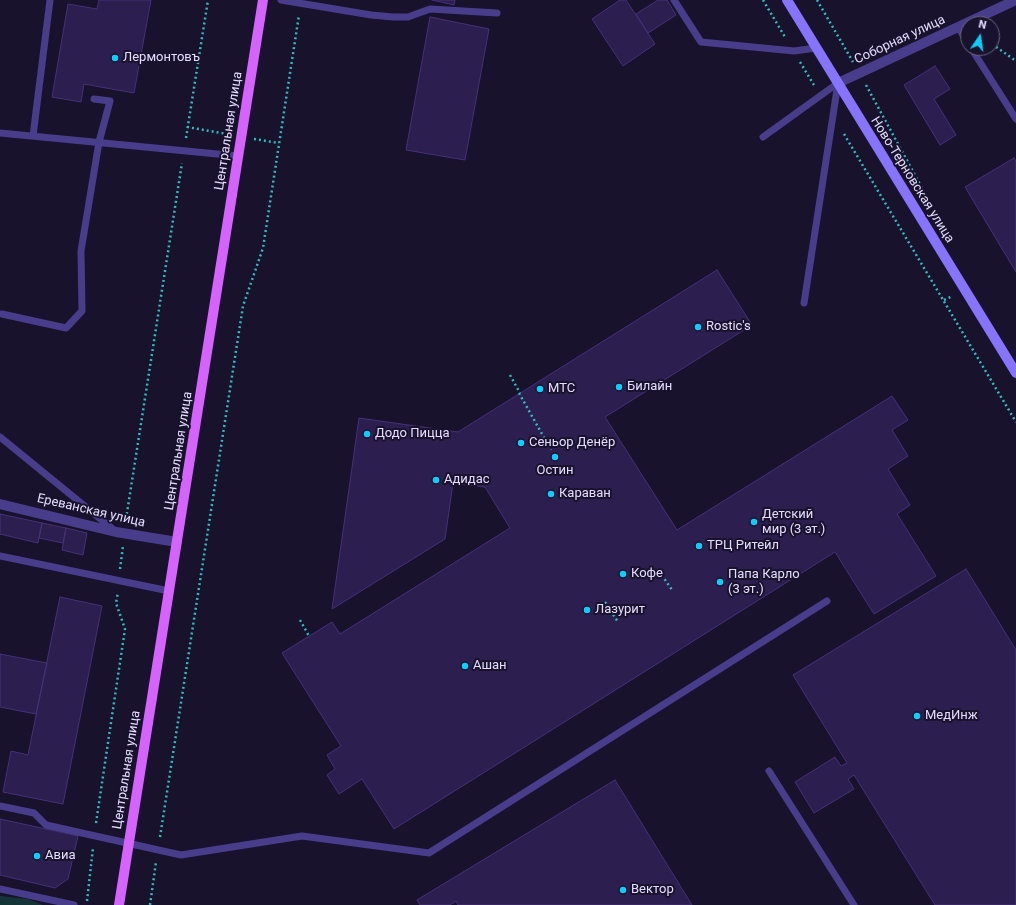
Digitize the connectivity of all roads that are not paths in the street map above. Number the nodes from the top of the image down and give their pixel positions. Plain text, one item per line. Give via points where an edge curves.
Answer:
1 (50, 0) edge
2 (263, 0) edge
3 (281, 0) edge
4 (674, 0) edge
5 (1016, 0) edge
6 (790, 3) edge
7 (497, 13) dead end
8 (958, 27) junction
9 (960, 30) edge
10 (816, 48) junction
11 (976, 56) edge
12 (838, 83) junction
13 (94, 99) dead end
14 (1016, 120) edge
15 (0, 133) edge
16 (33, 136) junction
17 (763, 137) dead end
18 (99, 142) junction
19 (238, 156) junction
20 (804, 304) dead end
21 (2, 314) dead end
22 (1016, 373) edge
23 (0, 437) edge
24 (0, 504) edge
25 (120, 533) junction
26 (177, 542) junction
27 (0, 556) edge
28 (169, 591) junction
29 (827, 601) dead end
30 (769, 770) dead end
31 (0, 806) edge
32 (128, 844) junction
33 (0, 889) edge
34 (74, 905) edge
35 (119, 905) edge
36 (854, 905) edge

1 - 16 lane
2 - 19 main road, Центральная улица
3 - 7 lane via 393,17 408,17 430,9
4 - 10 lane via 701,42 794,50
5 - 8 street, Соборная улица
6 - 10 main road, Ново-Терновская улица
8 - 9 lane
8 - 12 street, Соборная улица
10 - 12 main road, Ново-Терновская улица
11 - 14 lane
12 - 17 lane
12 - 20 lane
12 - 22 main road, Ново-Терновская улица
13 - 18 lane via 110,101
15 - 16 lane
16 - 18 lane
18 - 19 lane
18 - 21 lane via 81,251 82,311 66,328
19 - 26 main road, Центральная улица
23 - 25 lane
24 - 25 street, Ереванская улица
25 - 26 street, Ереванская улица
26 - 28 main road, Центральная улица
27 - 28 lane
28 - 32 main road, Центральная улица
29 - 32 lane via 429,853 302,836 181,855
30 - 36 lane
31 - 32 lane via 34,813 46,825
32 - 35 main road, Центральная улица
33 - 34 lane

